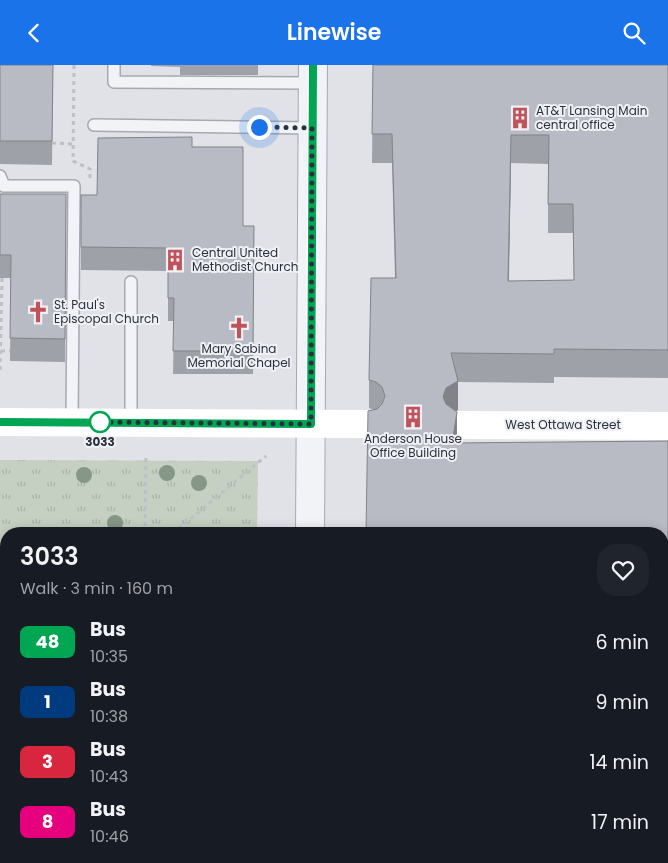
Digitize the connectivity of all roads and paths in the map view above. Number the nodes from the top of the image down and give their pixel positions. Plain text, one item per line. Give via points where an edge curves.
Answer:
1 (114, 65) edge
2 (313, 74) edge
3 (94, 125) dead end
4 (312, 128) junction
5 (52, 143) edge
6 (74, 144) dead end
7 (0, 176) edge
8 (1, 279) edge
9 (131, 282) dead end
10 (1, 336) edge
11 (1, 351) edge
12 (10, 351) edge
13 (0, 369) edge
14 (0, 422) edge
15 (72, 422) junction
16 (132, 423) junction
17 (311, 424) junction
18 (369, 424) edge
19 (459, 425) edge
20 (668, 426) edge
21 (146, 454) dead end
22 (266, 456) dead end
23 (145, 527) edge
24 (180, 527) edge
25 (310, 527) edge

1 - 2 lane via 114,82
2 - 4 street
3 - 4 lane
4 - 17 street
5 - 6 path
7 - 15 lane via 4,186 74,186
8 - 10 path
9 - 16 lane
10 - 11 path
11 - 12 path
11 - 13 path
14 - 15 main road
15 - 16 main road
16 - 17 main road
17 - 18 main road
17 - 25 street
19 - 20 main road, West Ottawa Street
21 - 23 path
22 - 24 path

